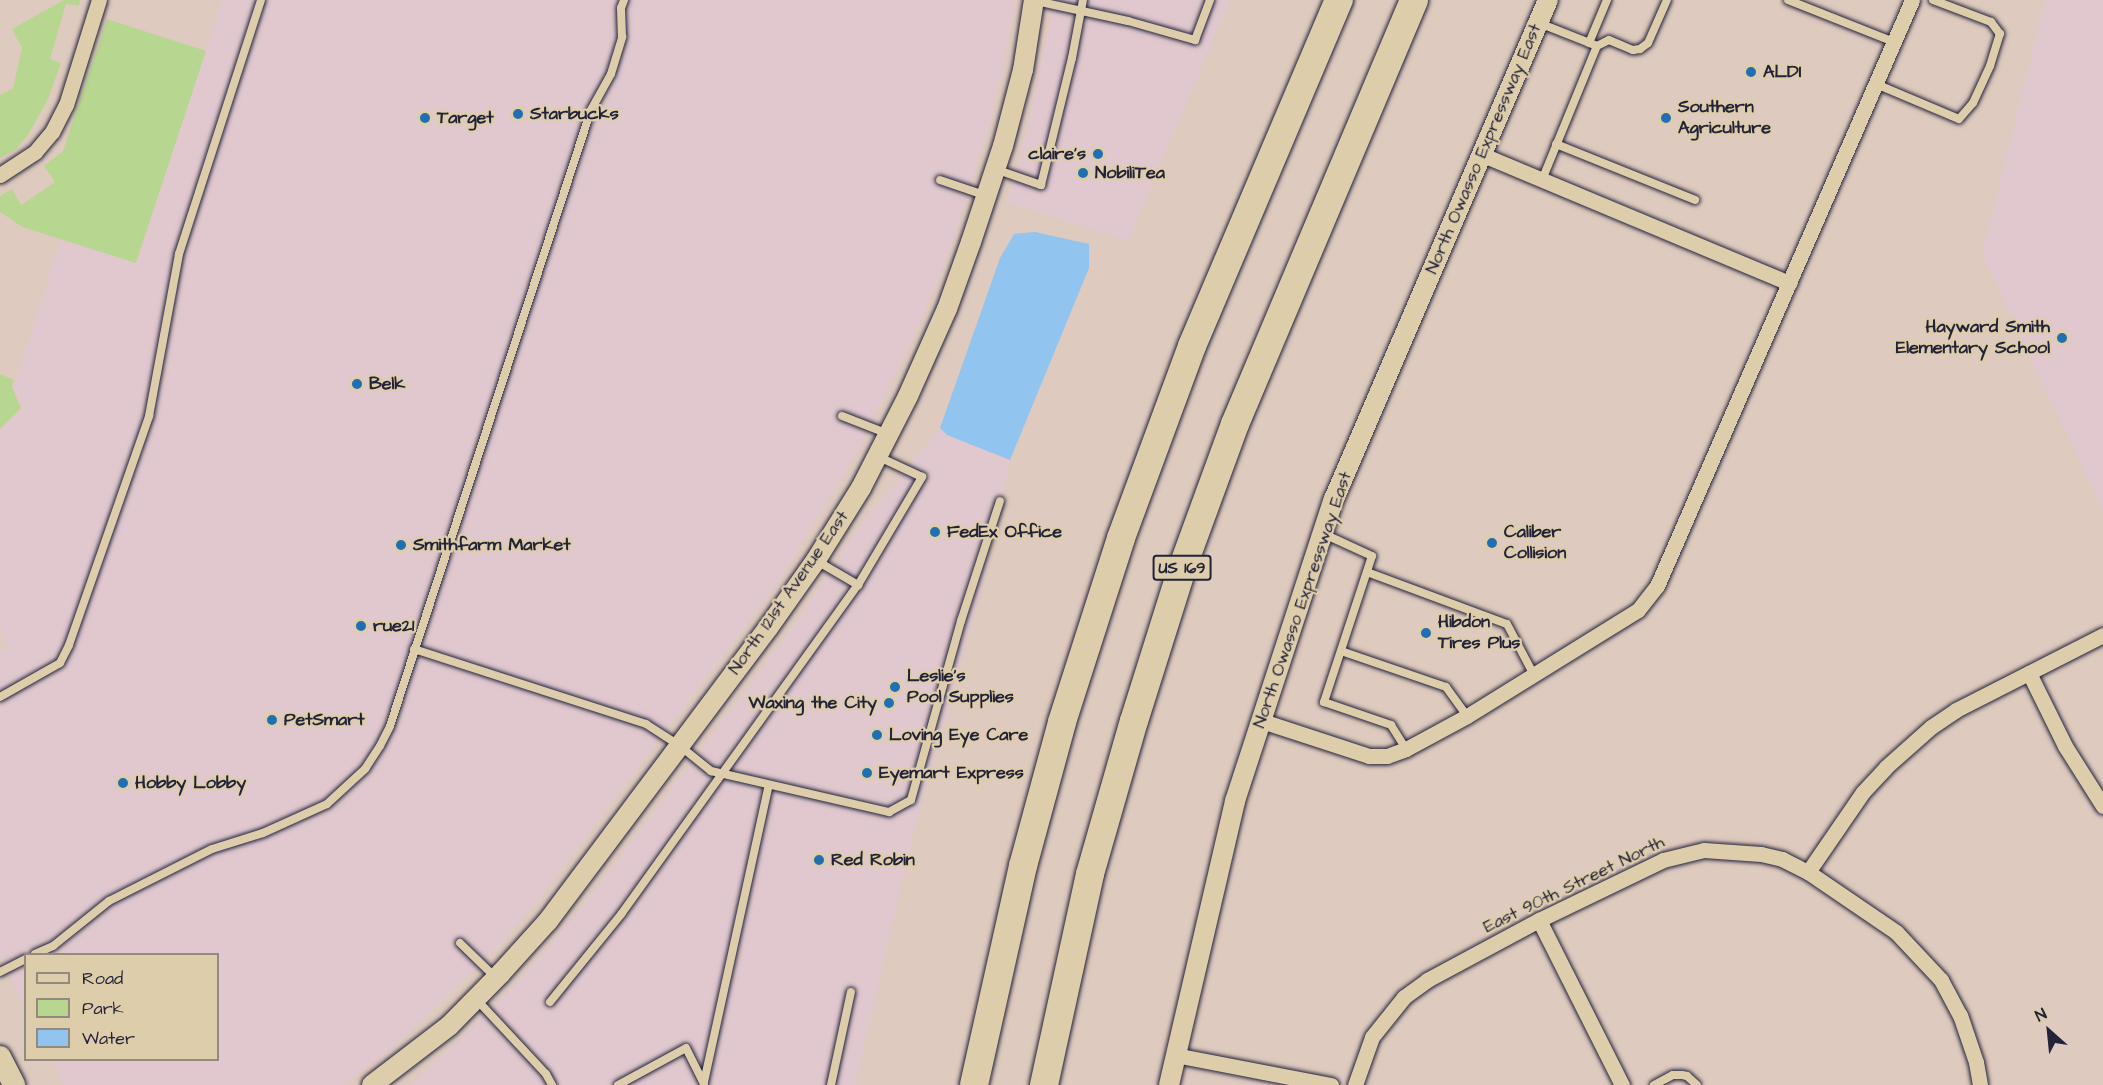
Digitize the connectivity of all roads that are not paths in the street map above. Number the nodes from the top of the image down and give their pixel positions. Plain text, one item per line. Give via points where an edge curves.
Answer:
1 (99, 0) edge
2 (261, 0) edge
3 (624, 0) edge
4 (1034, 0) edge
5 (1083, 0) edge
6 (1210, 0) edge
7 (1339, 0) edge
8 (1413, 0) edge
9 (1548, 0) edge
10 (1607, 0) edge
11 (1667, 0) edge
12 (1788, 0) edge
13 (1912, 0) edge
14 (1933, 0) edge
15 (1081, 10) junction
16 (1538, 22) junction
17 (1894, 42) junction
18 (1588, 43) junction
19 (1597, 46) junction
20 (1876, 84) junction
21 (1556, 144) junction
22 (1483, 155) junction
23 (995, 169) junction
24 (0, 175) edge
25 (940, 180) dead end
26 (1542, 180) junction
27 (987, 196) junction
28 (1695, 200) dead end
29 (1789, 284) junction
30 (842, 416) dead end
31 (889, 434) junction
32 (877, 456) junction
33 (1000, 501) dead end
34 (1323, 534) junction
35 (816, 560) junction
36 (1367, 572) junction
37 (858, 585) junction
38 (2103, 635) edge
39 (414, 649) junction
40 (1341, 651) junction
41 (2029, 673) junction
42 (1534, 675) junction
43 (0, 697) edge
44 (1467, 716) junction
45 (1262, 721) junction
46 (680, 746) junction
47 (1406, 749) junction
48 (723, 774) junction
49 (769, 785) junction
50 (2103, 806) edge
51 (1808, 872) junction
52 (1539, 920) junction
53 (460, 943) dead end
54 (37, 953) edge
55 (24, 960) edge
56 (0, 972) edge
57 (496, 979) junction
58 (851, 992) dead end
59 (476, 999) junction
60 (550, 1002) dead end
61 (1174, 1055) junction
62 (0, 1057) edge
63 (704, 1084) edge
64 (14, 1085) edge
65 (372, 1085) edge
66 (552, 1085) edge
67 (618, 1085) edge
68 (831, 1085) edge
69 (974, 1085) edge
70 (1044, 1085) edge
71 (1168, 1085) edge
72 (1331, 1085) edge
73 (1355, 1085) edge
74 (1622, 1085) edge
75 (1654, 1085) edge
76 (1697, 1085) edge
77 (1980, 1085) edge

1 - 24 street via 66,105 52,132 35,152
2 - 43 lane via 179,254 149,416 69,645 60,663
3 - 39 lane via 622,37 611,74 591,110
4 - 15 lane
4 - 23 street, North 121st Avenue East via 1023,70
5 - 15 lane
6 - 15 lane via 1196,40
7 - 69 highway via 1192,346 1118,549 1062,722 1023,866
8 - 70 highway, US 169 via 1235,424 1183,566 1090,874
9 - 16 street, North Owasso Expressway East
10 - 18 lane
11 - 19 lane via 1648,44 1633,50 1609,40
12 - 17 lane
13 - 17 street
14 - 20 lane via 1991,22 2000,34 1973,103 1959,119
15 - 23 lane via 1041,185
16 - 18 lane
16 - 22 street, North Owasso Expressway East
17 - 20 street
18 - 19 lane
19 - 21 lane
20 - 29 street
21 - 26 lane
21 - 28 lane
22 - 26 street
22 - 34 street, North Owasso Expressway East via 1334,499
23 - 27 street, North 121st Avenue East
25 - 27 lane
26 - 29 street
27 - 31 street, North 121st Avenue East via 947,309
29 - 42 street via 1657,586 1638,610
30 - 31 lane
31 - 32 street, North 121st Avenue East
32 - 35 street, North 121st Avenue East
32 - 37 lane via 922,477
33 - 49 lane via 911,800 889,812
34 - 36 lane via 1372,556
34 - 45 street, North Owasso Expressway East
35 - 37 lane
35 - 46 street, North 121st Avenue East
36 - 40 lane
36 - 42 lane via 1507,624
37 - 48 lane
38 - 41 street
39 - 46 lane via 646,724
39 - 54 lane via 380,746 365,769 327,804 272,830 212,849 109,902 53,946
40 - 44 lane via 1446,687
40 - 47 lane via 1324,702 1391,724
41 - 50 street via 2065,746
41 - 51 street via 1956,710 1910,744 1863,792
42 - 44 street
44 - 47 street
45 - 47 street via 1370,756 1387,756
45 - 61 street, North Owasso Expressway East via 1235,801
46 - 48 lane via 711,771
46 - 57 street, North 121st Avenue East via 548,921
48 - 49 lane
48 - 60 lane via 622,913
49 - 63 lane
51 - 52 street, East 90th Street North via 1761,854 1704,850 1663,860
51 - 77 street, East 90th Street North via 1896,932 1941,980 1960,1015
52 - 73 street, East 90th Street North via 1427,980 1404,997 1372,1037
52 - 74 street
53 - 57 lane
55 - 56 lane
57 - 59 street, North 121st Avenue East
58 - 68 lane
59 - 65 street, North 121st Avenue East via 449,1026
59 - 66 lane
61 - 71 street, North Owasso Expressway East
61 - 72 street
62 - 64 main road
63 - 67 lane via 686,1048
75 - 76 lane via 1673,1075 1682,1075

